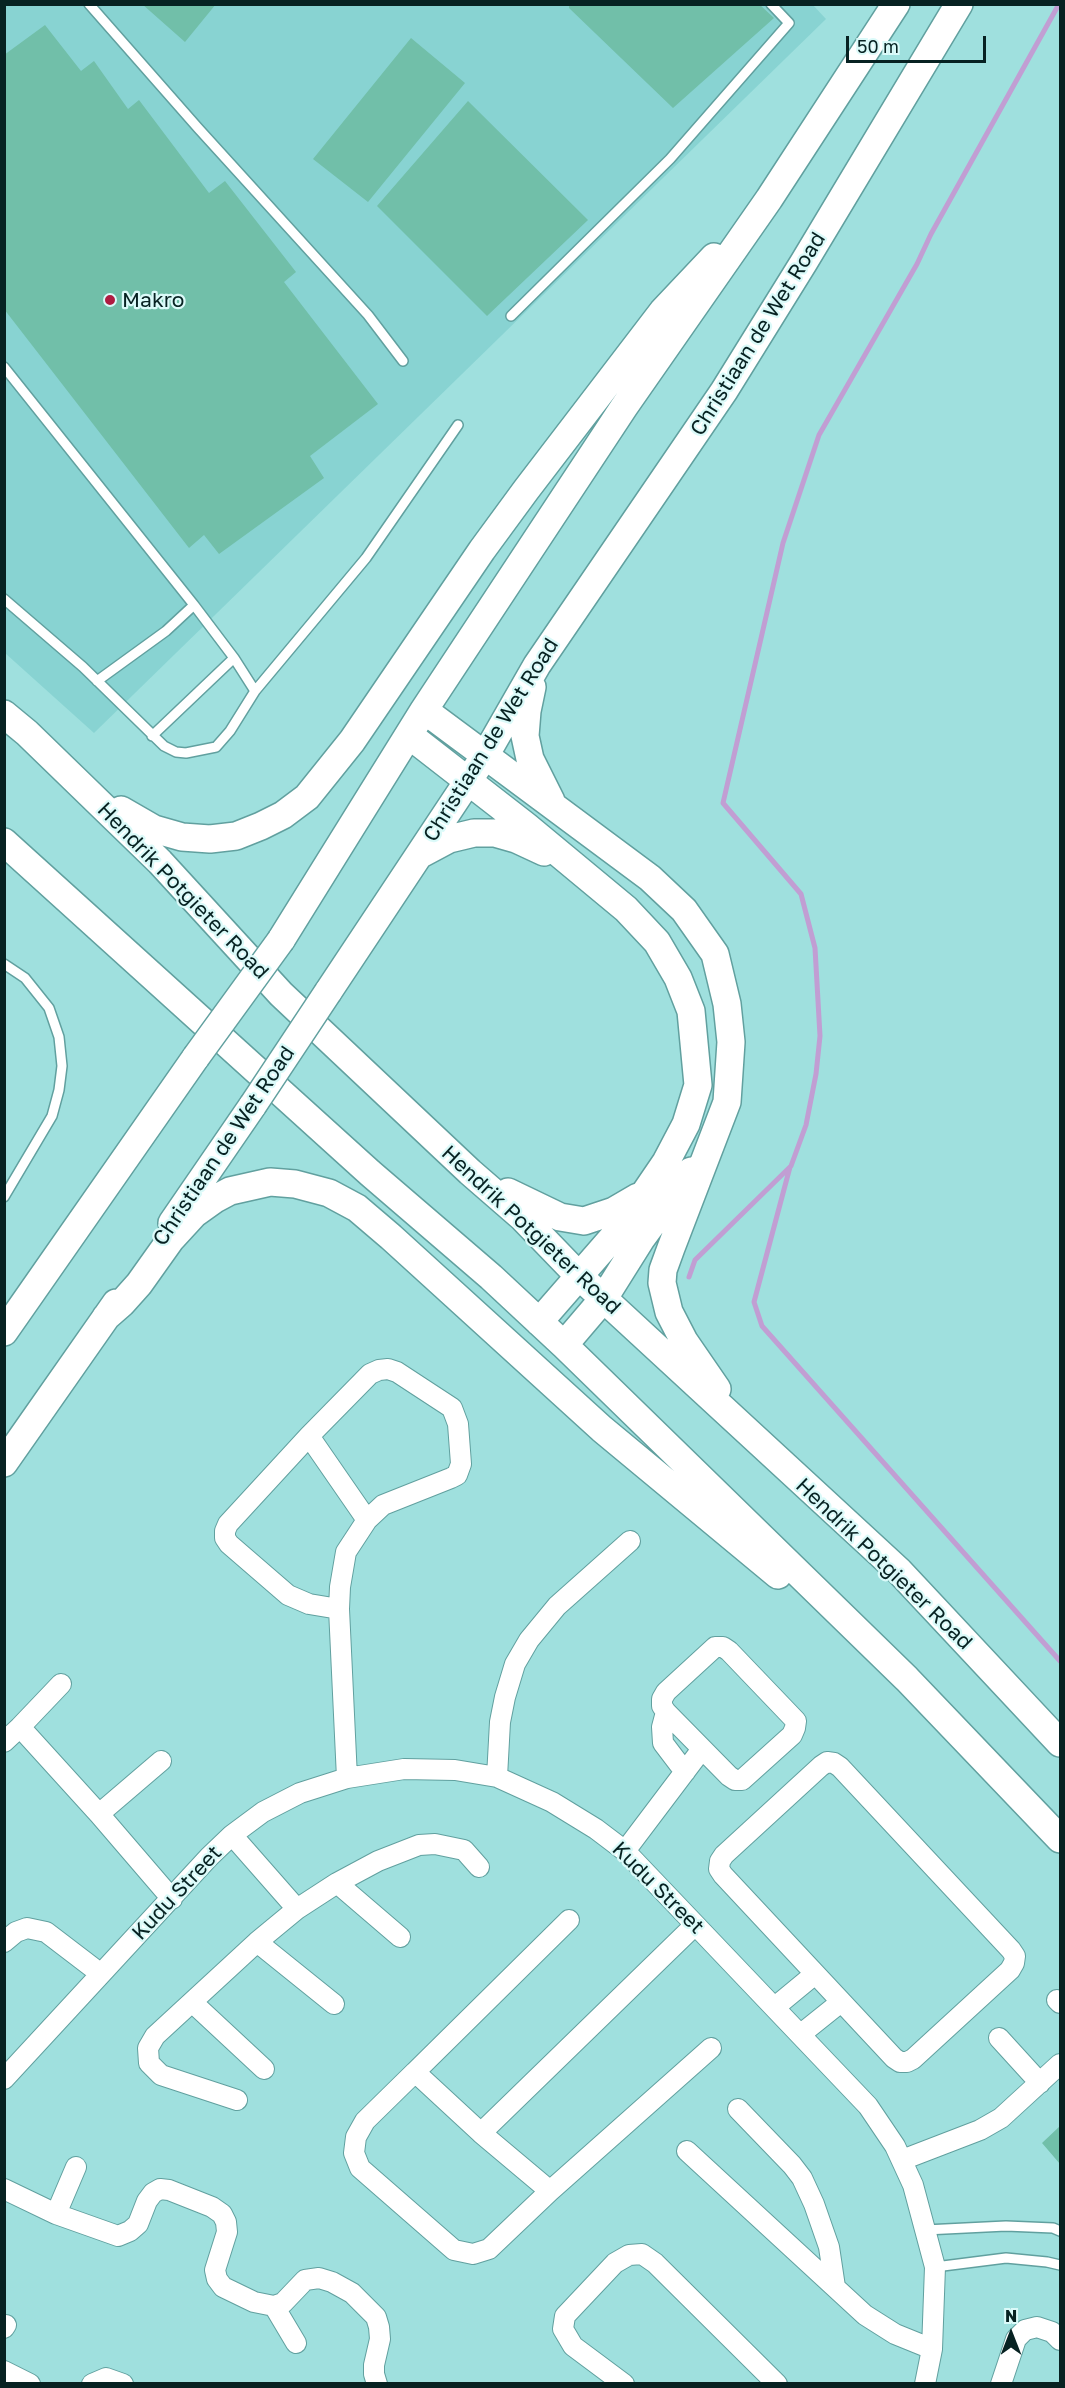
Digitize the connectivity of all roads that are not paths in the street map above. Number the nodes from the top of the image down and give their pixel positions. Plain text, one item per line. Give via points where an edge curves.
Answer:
1 (89, 4) edge
2 (771, 4) edge
3 (896, 4) edge
4 (959, 4) edge
5 (769, 199) junction
6 (511, 316) dead end
7 (403, 361) dead end
8 (4, 367) edge
9 (458, 425) dead end
10 (4, 599) edge
11 (194, 605) junction
12 (234, 658) junction
13 (537, 665) junction
14 (97, 681) junction
15 (255, 691) junction
16 (424, 710) junction
17 (4, 714) edge
18 (27, 733) junction
19 (409, 735) junction
20 (152, 736) junction
21 (486, 754) junction
22 (467, 782) junction
23 (556, 810) junction
24 (4, 842) edge
25 (418, 856) junction
26 (577, 869) junction
27 (4, 964) edge
28 (712, 1144) junction
29 (470, 1172) junction
30 (642, 1195) junction
31 (4, 1197) edge
32 (579, 1276) junction
33 (604, 1298) junction
34 (106, 1317) junction
35 (539, 1322) junction
36 (4, 1332) edge
37 (564, 1345) junction
38 (744, 1429) junction
39 (309, 1436) junction
40 (4, 1464) edge
41 (367, 1520) junction
42 (630, 1541) dead end
43 (339, 1609) junction
44 (907, 1679) junction
45 (61, 1684) dead end
46 (666, 1712) junction
47 (20, 1727) junction
48 (4, 1742) edge
49 (1060, 1743) edge
50 (702, 1749) junction
51 (161, 1761) dead end
52 (685, 1772) junction
53 (497, 1777) junction
54 (347, 1778) junction
55 (99, 1814) junction
56 (232, 1835) junction
57 (1060, 1839) edge
58 (625, 1851) junction
59 (479, 1867) dead end
60 (337, 1883) junction
61 (172, 1899) junction
62 (297, 1909) junction
63 (569, 1920) dead end
64 (695, 1925) junction
65 (400, 1937) dead end
66 (4, 1942) edge
67 (257, 1942) junction
68 (101, 1974) junction
69 (815, 1974) junction
70 (192, 2002) junction
71 (841, 2002) junction
72 (334, 2004) dead end
73 (775, 2007) junction
74 (801, 2034) junction
75 (999, 2038) dead end
76 (711, 2048) dead end
77 (1060, 2064) edge
78 (264, 2069) dead end
79 (415, 2072) junction
80 (4, 2079) edge
81 (1040, 2083) junction
82 (237, 2100) dead end
83 (738, 2109) dead end
84 (481, 2133) junction
85 (687, 2151) dead end
86 (902, 2160) junction
87 (76, 2167) dead end
88 (4, 2189) edge
89 (550, 2191) junction
90 (56, 2214) junction
91 (925, 2230) junction
92 (1060, 2231) edge
93 (1060, 2265) edge
94 (935, 2267) junction
95 (835, 2287) junction
96 (274, 2306) junction
97 (1060, 2340) edge
98 (296, 2343) dead end
99 (932, 2349) junction
100 (4, 2371) edge
101 (928, 2382) edge
102 (30, 2384) edge
103 (92, 2384) edge
104 (123, 2384) edge
105 (377, 2384) edge
106 (624, 2384) edge
107 (777, 2384) edge
108 (1001, 2384) edge

1 - 7 lane via 368,315
2 - 6 lane via 789,23 670,159
3 - 5 main road
4 - 13 main road, Christiaan de Wet Road via 724,391
5 - 16 main road via 624,407
5 - 18 main road via 663,310 482,550 352,741 307,797 283,816 236,836 210,839 182,837 154,828 123,812
8 - 11 lane
9 - 15 lane via 366,558
10 - 14 lane
11 - 12 lane
11 - 14 lane via 157,638
12 - 15 lane
12 - 20 lane
13 - 21 main road, Christiaan de Wet Road
13 - 23 main road via 525,736 530,759
14 - 20 lane
15 - 20 lane via 216,747 176,752
16 - 19 main road
16 - 21 main road
17 - 18 main road, Hendrik Potgieter Road
18 - 29 main road, Hendrik Potgieter Road via 160,862 281,994
19 - 22 main road
19 - 36 main road, bridge via 281,940
21 - 22 main road, Christiaan de Wet Road
21 - 23 main road
22 - 25 main road, Christiaan de Wet Road
22 - 26 main road
23 - 28 main road via 650,878 684,910 715,954 731,1042 727,1102
24 - 35 main road
25 - 26 main road via 449,839 495,833
25 - 34 main road, Christiaan de Wet Road, bridge
26 - 30 main road via 626,909 657,942 691,1011 698,1085 686,1124 666,1162
27 - 31 lane via 25,978 49,1008 59,1037 62,1065 52,1116
28 - 33 main road via 641,1239
28 - 38 main road via 663,1270 663,1293 684,1341
29 - 30 main road via 560,1217 584,1221 614,1211
29 - 32 main road, Hendrik Potgieter Road via 523,1218
30 - 32 main road via 621,1228
32 - 33 main road, Hendrik Potgieter Road
32 - 35 main road
33 - 37 main road
33 - 38 main road, Hendrik Potgieter Road
34 - 40 main road, Christiaan de Wet Road
34 - 44 main road via 194,1214 215,1199 270,1182 329,1193 357,1208 602,1429
35 - 37 main road
37 - 44 main road
38 - 49 main road, Hendrik Potgieter Road via 899,1571
39 - 41 street
39 - 41 street via 370,1374 379,1370 397,1372 452,1408 459,1434 461,1464 457,1475 383,1505
39 - 43 street via 228,1524 225,1538 288,1595 309,1604
41 - 43 street via 346,1552
42 - 53 street via 557,1606 515,1664 500,1722
43 - 54 street
44 - 57 main road
45 - 47 street
46 - 50 street
46 - 50 street via 662,1699 666,1692 709,1650 723,1647 796,1721 792,1735 742,1780 729,1776
46 - 52 street via 663,1743
47 - 48 street
47 - 55 street
50 - 52 street
51 - 55 street
52 - 58 street
53 - 54 street, Kudu Street via 455,1770 404,1769
53 - 58 street, Kudu Street via 552,1802
54 - 56 street, Kudu Street via 300,1793 263,1812
55 - 61 street
56 - 61 street, Kudu Street
56 - 62 street
58 - 64 street, Kudu Street
59 - 60 street via 464,1850 419,1845
60 - 62 street
60 - 65 street
61 - 68 street, Kudu Street
62 - 67 street
63 - 79 street
64 - 73 street, Kudu Street
64 - 84 street
66 - 68 street via 27,1928 46,1932
67 - 70 street
67 - 72 street
68 - 80 street, Kudu Street
69 - 71 street
69 - 71 street via 719,1869 724,1855 827,1762 849,1775 1014,1956 1010,1970 907,2062 894,2058
69 - 73 street
70 - 78 street
70 - 82 street via 150,2042 149,2063 161,2075
71 - 74 street
73 - 74 street, Kudu Street
74 - 86 street, Kudu Street via 868,2106
75 - 81 street
76 - 89 street
77 - 81 street
79 - 84 street
79 - 89 street via 365,2121 356,2137 354,2153 360,2168 454,2250 466,2253 489,2249
81 - 86 street via 1001,2118
83 - 95 street via 802,2178 829,2247
84 - 89 street
85 - 95 street
86 - 91 street, Kudu Street
87 - 90 street
88 - 90 street
90 - 96 street via 118,2235 130,2232 138,2224 147,2201 160,2189 212,2207 222,2214 227,2232 217,2262 217,2279 234,2294
91 - 92 lane via 1006,2226
91 - 94 street, Kudu Street
93 - 94 lane via 1006,2258
94 - 99 street, Kudu Street
95 - 99 street via 865,2315 895,2334
96 - 98 street
96 - 105 street via 283,2303 305,2280 326,2280 352,2293 376,2317 380,2327 374,2365
97 - 108 street via 1052,2332 1037,2327 1025,2330 1016,2339
99 - 101 street, Kudu Street
100 - 102 street
103 - 104 street via 106,2378
106 - 107 street via 573,2346 563,2329 565,2316 615,2263 629,2255 642,2254

